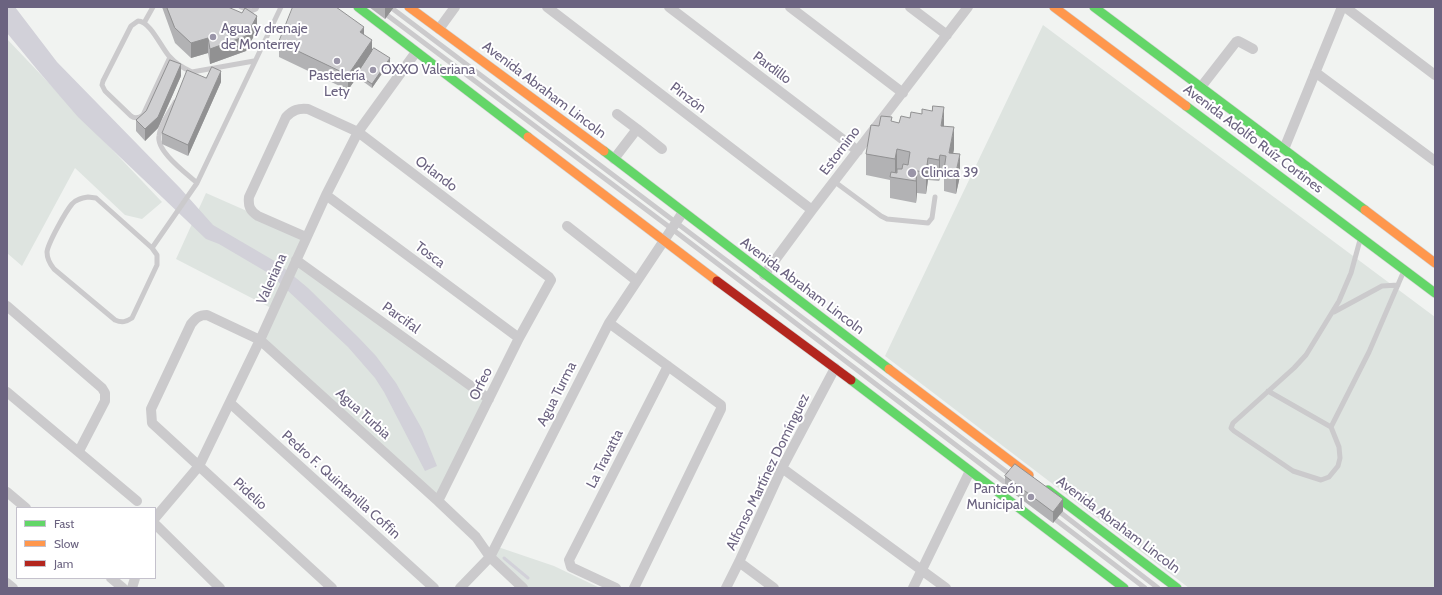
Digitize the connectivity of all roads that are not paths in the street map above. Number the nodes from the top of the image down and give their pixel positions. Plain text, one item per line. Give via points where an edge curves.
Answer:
1 (153, 7) edge
2 (241, 7) edge
3 (257, 7) edge
4 (281, 7) edge
5 (358, 7) edge
6 (410, 7) edge
7 (455, 7) edge
8 (547, 7) edge
9 (669, 7) edge
10 (790, 7) edge
11 (910, 7) edge
12 (968, 7) edge
13 (1054, 7) edge
14 (1094, 7) edge
15 (1344, 7) edge
16 (393, 9) dead end
17 (387, 16) dead end
18 (144, 23) junction
19 (439, 29) junction
20 (947, 35) junction
21 (1253, 49) dead end
22 (416, 52) junction
23 (170, 57) junction
24 (254, 61) junction
25 (192, 72) junction
26 (1315, 72) junction
27 (1435, 76) edge
28 (188, 78) edge
29 (1201, 87) junction
30 (903, 92) junction
31 (177, 98) edge
32 (617, 114) dead end
33 (637, 129) junction
34 (358, 132) junction
35 (662, 149) dead end
36 (1284, 149) junction
37 (858, 151) junction
38 (614, 159) junction
39 (1435, 161) edge
40 (835, 182) junction
41 (197, 183) junction
42 (326, 195) junction
43 (935, 197) dead end
44 (812, 210) junction
45 (683, 212) junction
46 (567, 226) dead end
47 (674, 226) junction
48 (306, 237) junction
49 (1360, 237) junction
50 (664, 241) junction
51 (152, 248) junction
52 (296, 260) junction
53 (1435, 263) edge
54 (1404, 270) junction
55 (764, 275) junction
56 (551, 280) joint
57 (637, 281) junction
58 (1398, 284) junction
59 (1435, 293) edge
60 (7, 306) edge
61 (1332, 313) junction
62 (609, 323) junction
63 (519, 338) junction
64 (260, 340) junction
65 (668, 366) junction
66 (835, 368) junction
67 (1268, 391) junction
68 (7, 392) edge
69 (489, 399) junction
70 (230, 403) junction
71 (151, 419) joint
72 (1331, 427) junction
73 (79, 451) junction
74 (199, 466) junction
75 (782, 468) junction
76 (970, 471) junction
77 (1013, 477) edge
78 (1008, 484) edge
79 (7, 492) edge
80 (138, 501) dead end
81 (438, 501) junction
82 (25, 507) edge
83 (1060, 513) edge
84 (156, 517) edge
85 (1056, 520) dead end
86 (156, 525) edge
87 (490, 557) junction
88 (739, 562) junction
89 (922, 571) junction
90 (112, 579) edge
91 (7, 583) edge
92 (13, 588) edge
93 (123, 588) edge
94 (220, 588) edge
95 (332, 588) edge
96 (434, 588) edge
97 (460, 588) edge
98 (523, 588) edge
99 (616, 588) edge
100 (634, 588) edge
101 (726, 588) edge
102 (774, 588) edge
103 (913, 588) edge
104 (946, 588) edge
105 (1124, 588) edge
106 (1145, 588) edge
107 (1158, 588) edge
108 (1177, 588) edge

1 - 18 lane
2 - 3 lane via 251,11
4 - 24 lane
5 - 22 main road
6 - 19 main road, Avenida Abraham Lincoln
7 - 19 street
8 - 44 street, Pinzón
9 - 37 street, Pardillo
10 - 30 street
11 - 20 street
12 - 20 street, Estornino
13 - 49 main road, Avenida Adolfo Ruíz Cortines
14 - 29 main road, Avenida Adolfo Ruíz Cortines
15 - 26 street
15 - 27 street
16 - 47 lane
17 - 47 lane
18 - 23 lane
18 - 23 lane via 138,21 131,26 103,81 103,88 131,116 141,117
19 - 38 main road, Avenida Abraham Lincoln
20 - 30 street, Estornino
21 - 29 street via 1238,41
22 - 34 street, Valeriana
22 - 50 main road
23 - 25 lane via 184,69
24 - 25 lane
24 - 41 lane
25 - 28 lane
26 - 36 street
26 - 39 street
29 - 36 main road, Avenida Adolfo Ruíz Cortines
30 - 37 street, Estornino
31 - 41 lane via 162,126 158,140 166,154
32 - 33 street
33 - 35 street
33 - 38 street
34 - 42 street, Valeriana
34 - 48 street, Orlando via 308,109 296,109 286,117 248,203 253,213 258,216
34 - 56 street, Orlando
36 - 53 main road, Avenida Adolfo Ruíz Cortines
37 - 40 street, Estornino
38 - 45 main road, Avenida Abraham Lincoln
40 - 43 lane via 887,219 928,223 932,218
40 - 44 street, Estornino
41 - 51 lane
42 - 48 street, Valeriana
42 - 63 street, Tosca
44 - 55 street, Estornino
45 - 47 street, Agua Turma
45 - 55 main road, Avenida Abraham Lincoln
46 - 57 street
47 - 50 street, Agua Turma
47 - 77 lane
47 - 78 lane
48 - 52 street, Valeriana
49 - 54 main road, Avenida Adolfo Ruíz Cortines
49 - 61 lane via 1351,273
50 - 57 street, Agua Turma
50 - 66 main road
51 - 51 lane via 96,198 88,196 72,204 47,252 54,269 121,323 132,318 157,265 157,255
52 - 64 street, Valeriana
52 - 69 street, Parcifal
54 - 58 lane
54 - 59 main road, Avenida Adolfo Ruíz Cortines
55 - 108 main road, Avenida Abraham Lincoln
56 - 63 street, Orfeo
57 - 62 street, Agua Turma
58 - 61 lane via 1382,286
58 - 72 lane via 1369,352
60 - 73 street via 105,393 105,401
61 - 67 lane via 1306,355
62 - 65 street
62 - 87 street, Agua Turma
63 - 69 street, Orfeo
64 - 70 street, Valeriana
64 - 71 street, Agua Turbia via 207,315 197,318 191,324 151,409
64 - 81 street, Agua Turbia
65 - 99 street, La Travatta via 569,560 571,567
65 - 100 street via 721,405 721,409
66 - 75 street, Alfonso Martínez Domínguez
66 - 76 main road
67 - 72 lane
67 - 72 lane via 1233,423 1231,428 1293,472 1321,480 1329,477 1338,466 1340,458 1339,447
68 - 73 street
69 - 81 street, Orfeo
70 - 74 street, Valeriana
70 - 96 street, Pedro F. Quintanilla Coffin
71 - 74 street, Pidelio via 155,427
73 - 80 street
74 - 84 street, Valeriana
74 - 95 street, Pidelio
75 - 88 street, Alfonso Martínez Domínguez
75 - 89 street
76 - 89 street
76 - 105 main road
79 - 82 street
81 - 87 street, Agua Turbia via 476,537
83 - 107 lane
85 - 106 lane
86 - 94 street
87 - 97 street, Agua Turma
87 - 98 street, Agua Turbia
88 - 101 street, Alfonso Martínez Domínguez
88 - 102 street
89 - 103 street
89 - 104 street
90 - 93 street
91 - 92 street

